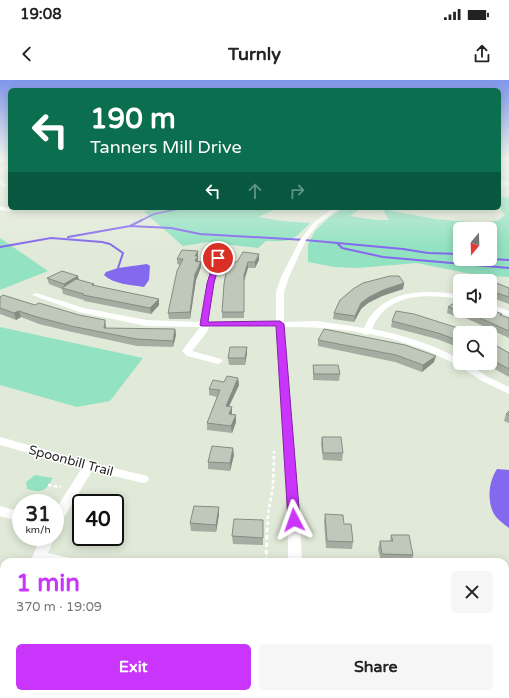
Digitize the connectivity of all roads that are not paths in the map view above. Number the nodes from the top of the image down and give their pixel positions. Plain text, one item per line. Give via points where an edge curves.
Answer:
1 (334, 210) edge
2 (218, 258) dead end
3 (36, 295) dead end
4 (453, 297) edge
5 (497, 309) edge
6 (509, 314) edge
7 (280, 324) junction
8 (204, 325) junction
9 (366, 332) junction
10 (453, 359) edge
11 (218, 361) dead end
12 (471, 370) edge
13 (509, 392) edge
14 (0, 441) edge
15 (89, 466) junction
16 (143, 479) dead end
17 (64, 506) edge
18 (0, 511) edge
19 (12, 514) edge
20 (44, 546) edge
21 (40, 558) edge
22 (295, 558) edge

1 - 7 street via 314,226 298,247 281,288
2 - 8 street via 210,283
3 - 8 street via 82,310 146,323
4 - 9 street via 412,296 392,301 376,313
5 - 6 street
7 - 8 street
7 - 9 street via 317,324
7 - 22 street
8 - 11 street via 204,330 187,351
9 - 10 street via 422,344
12 - 13 street
14 - 15 street, Spoonbill Trail
15 - 16 street, Spoonbill Trail
15 - 17 street
18 - 19 street
20 - 21 street

